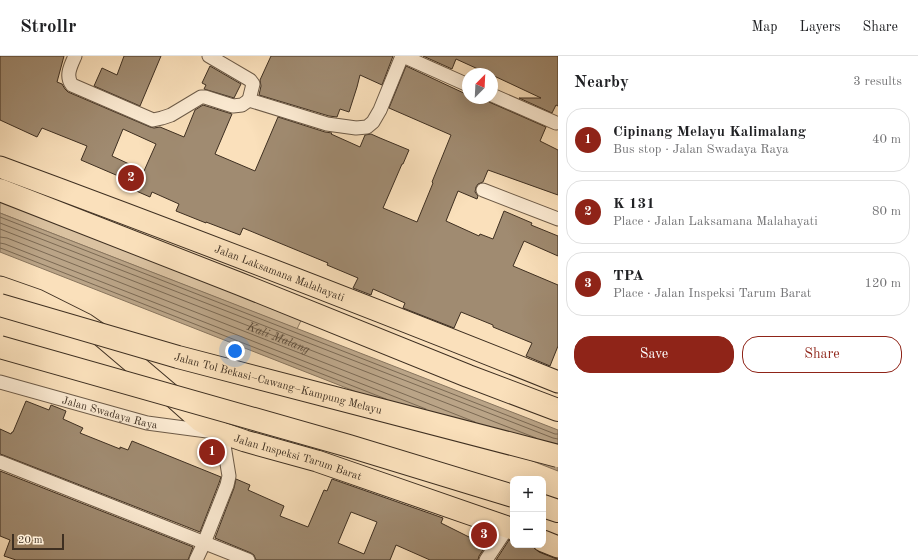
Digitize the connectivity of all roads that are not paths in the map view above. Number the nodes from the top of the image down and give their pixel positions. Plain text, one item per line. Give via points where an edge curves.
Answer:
1 (75, 56) edge
2 (208, 56) edge
3 (402, 56) edge
4 (462, 82) edge
5 (498, 98) edge
6 (249, 100) junction
7 (557, 123) edge
8 (0, 167) edge
9 (0, 190) edge
10 (483, 190) dead end
11 (558, 219) edge
12 (0, 287) edge
13 (0, 305) edge
14 (0, 346) edge
15 (0, 382) edge
16 (558, 382) edge
17 (558, 410) edge
18 (222, 433) junction
19 (558, 456) edge
20 (0, 462) edge
21 (510, 495) edge
22 (546, 507) edge
23 (558, 512) edge
24 (510, 528) edge
25 (546, 542) edge
26 (204, 543) junction
27 (558, 547) edge
28 (196, 560) edge
29 (248, 560) edge
30 (486, 560) edge

1 - 6 street via 69,77 72,85 153,120 171,114 205,96 233,106 242,105
2 - 6 street via 250,80 253,84
3 - 4 street
3 - 6 street via 380,110 368,127 327,124
5 - 7 street
8 - 16 main road, Jalan Laksamana Malahayati
9 - 17 highway
10 - 11 street
12 - 18 main road, Jalan Inspeksi Tarum Barat via 38,300 85,324 199,420
13 - 19 highway, Jalan Tol Bekasi–Cawang–Kampung Melayu, bridge via 178,357
14 - 21 highway, bridge via 350,446
15 - 18 street, Jalan Swadaya Raya via 147,423
18 - 24 main road, Jalan Inspeksi Tarum Barat via 317,461
18 - 26 street via 229,476
20 - 26 street
22 - 23 highway
24 - 30 street
25 - 27 main road
26 - 28 street
26 - 29 street

